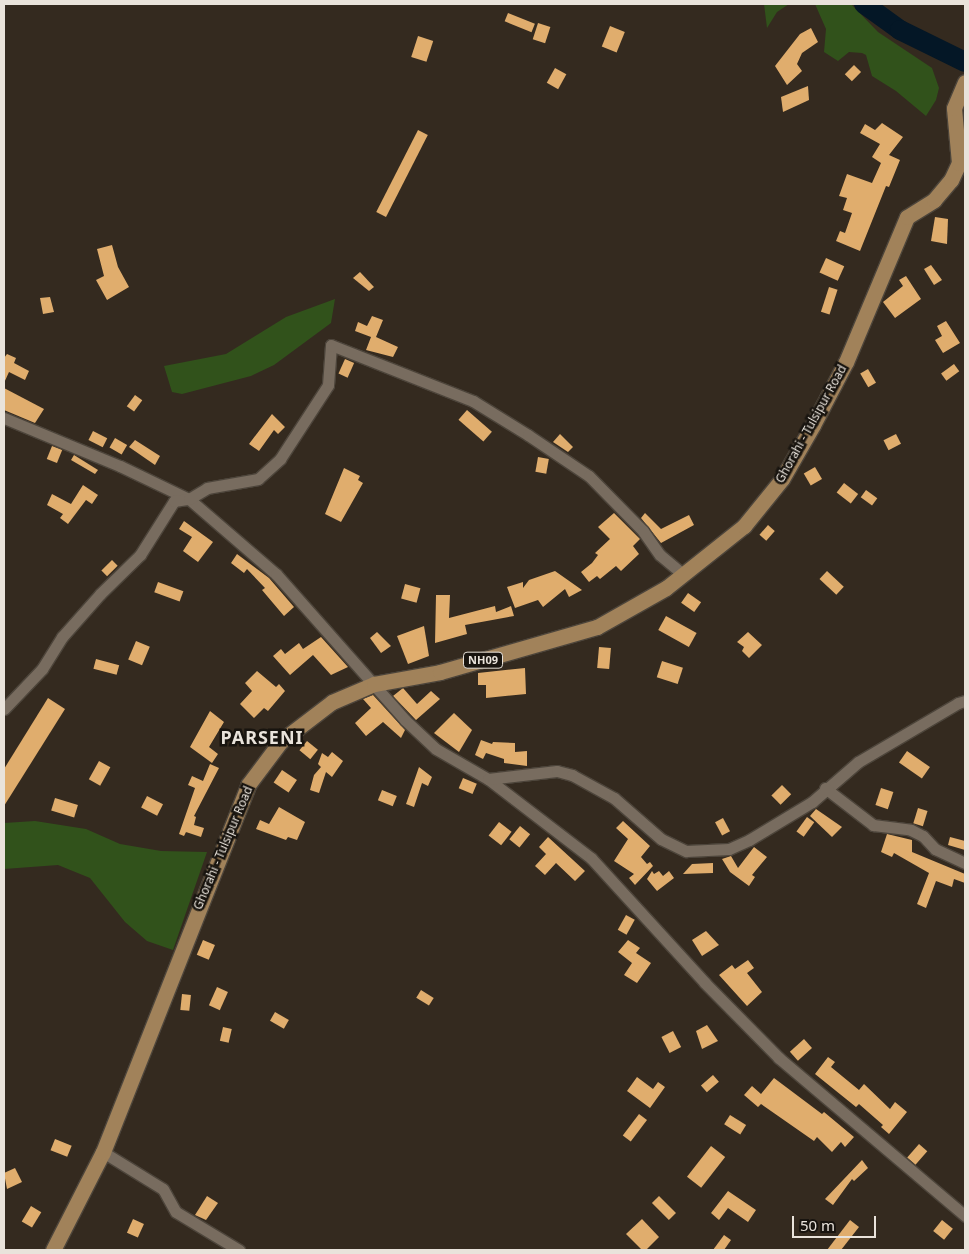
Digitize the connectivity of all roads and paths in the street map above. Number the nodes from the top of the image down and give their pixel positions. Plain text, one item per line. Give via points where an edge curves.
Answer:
1 (965, 82) edge
2 (4, 418) edge
3 (189, 499) junction
4 (683, 574) junction
5 (374, 684) junction
6 (965, 702) edge
7 (4, 709) edge
8 (488, 780) junction
9 (825, 788) junction
10 (965, 863) edge
11 (103, 1152) junction
12 (965, 1216) edge
13 (53, 1250) edge
14 (239, 1250) edge

1 - 4 main road, Ghorahi - Tulsipur Road / NH09 via 954,108 959,163 951,180 934,200 907,216 846,362 796,455 744,526
2 - 3 street
3 - 4 street via 207,488 258,479 280,459 328,385 331,345 473,401 528,434 589,476 643,531 660,555
3 - 5 street via 276,574
3 - 7 street via 174,501 168,507 140,555 62,637 42,669
4 - 5 main road, Ghorahi - Tulsipur Road / NH09 via 666,588 596,627 440,672
5 - 8 street via 436,749
5 - 11 main road, Ghorahi - Tulsipur Road / NH09 via 332,702 281,741 248,785
6 - 9 street via 958,703 858,762
8 - 9 street via 557,771 572,775 614,798 661,839 686,851 704,852 729,849 749,840 812,802
8 - 12 street via 591,858 705,983 779,1058
9 - 10 street via 873,825 911,830 935,848
11 - 13 main road, Ghorahi - Tulsipur Road / NH09
11 - 14 street via 163,1189 176,1212

